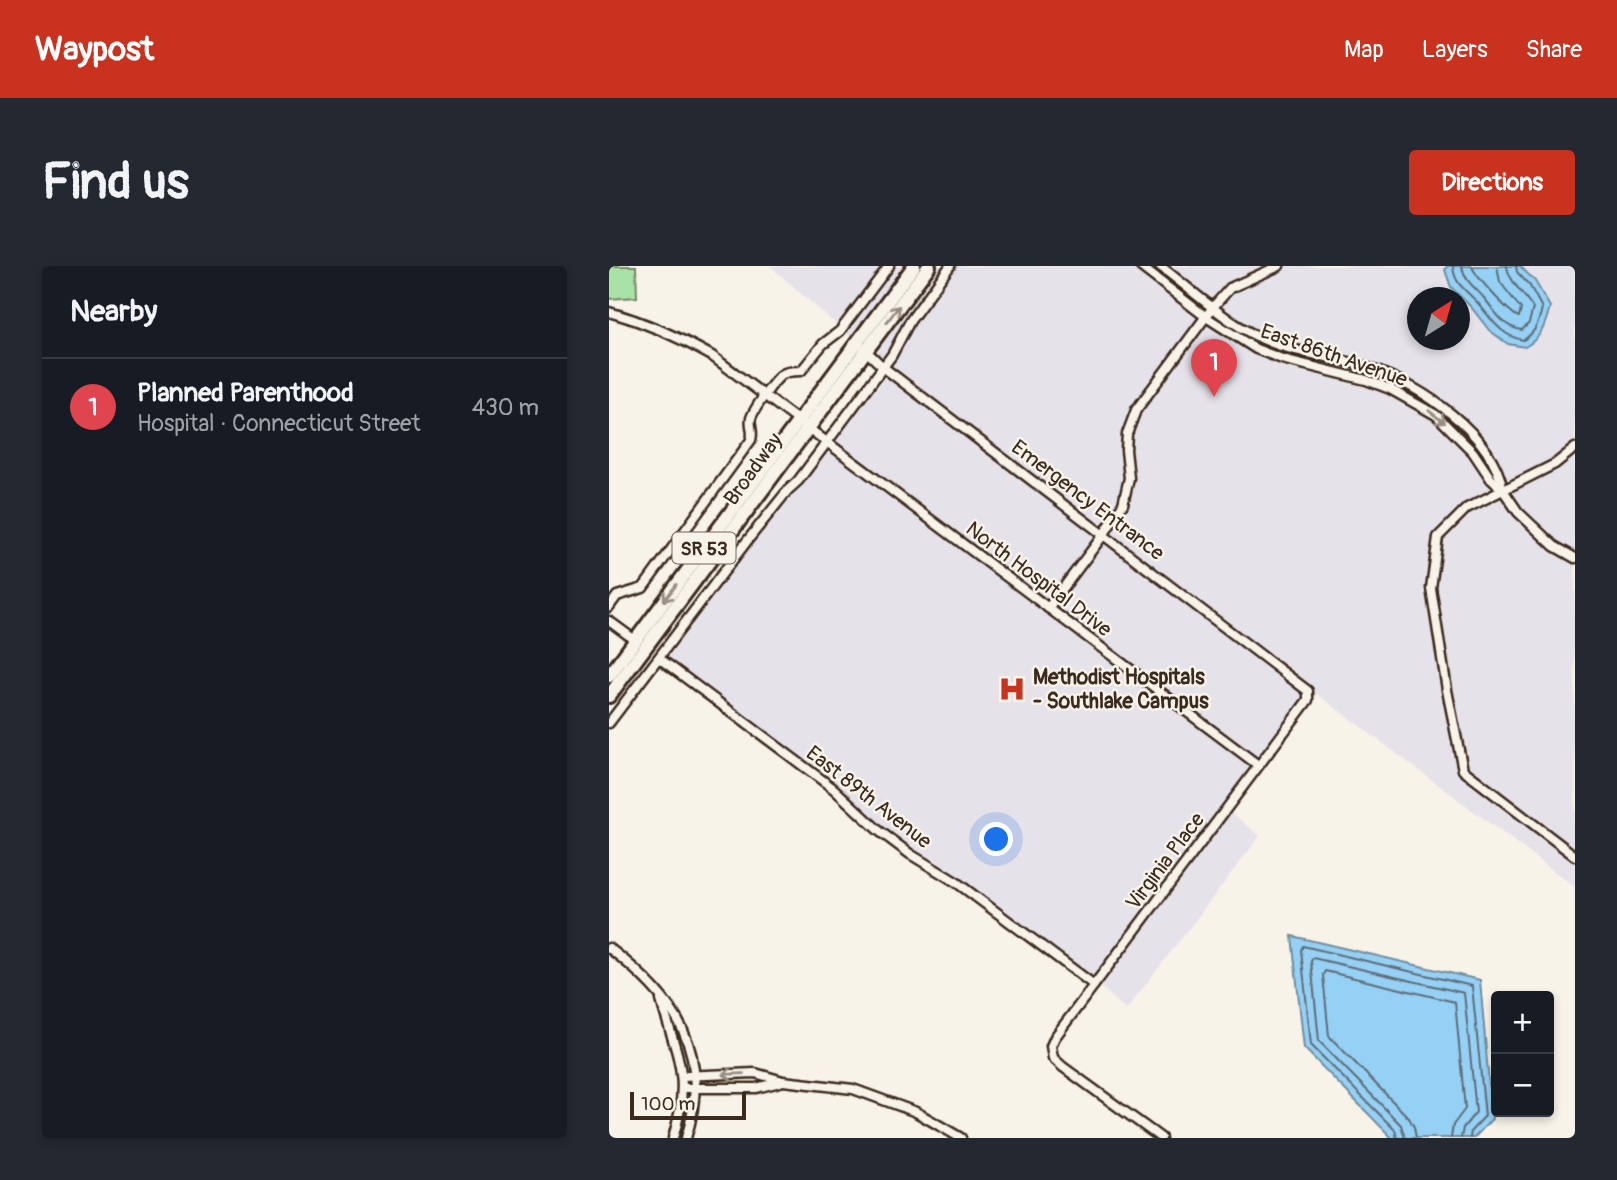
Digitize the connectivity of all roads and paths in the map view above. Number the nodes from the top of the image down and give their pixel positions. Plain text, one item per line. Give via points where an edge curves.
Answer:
1 (889, 266) edge
2 (913, 266) edge
3 (929, 266) edge
4 (950, 266) edge
5 (1140, 266) edge
6 (1160, 266) edge
7 (1279, 266) edge
8 (1213, 307) junction
9 (609, 312) edge
10 (1206, 317) junction
11 (867, 329) junction
12 (865, 351) junction
13 (883, 366) junction
14 (765, 396) junction
15 (803, 424) junction
16 (826, 442) junction
17 (1575, 448) edge
18 (1503, 490) junction
19 (1104, 534) junction
20 (1575, 558) edge
21 (609, 607) edge
22 (1048, 608) junction
23 (609, 621) edge
24 (635, 640) junction
25 (659, 658) junction
26 (609, 676) edge
27 (1308, 691) joint
28 (609, 696) edge
29 (609, 723) edge
30 (1258, 765) junction
31 (1575, 856) edge
32 (609, 948) edge
33 (1094, 985) junction
34 (660, 997) junction
35 (683, 1076) junction
36 (696, 1076) junction
37 (783, 1081) junction
38 (683, 1088) junction
39 (697, 1088) junction
40 (673, 1138) edge
41 (686, 1138) edge
42 (961, 1138) edge
43 (1161, 1138) edge

1 - 14 street via 840,331 801,370 780,375
2 - 11 main road, Broadway / SR 53
12 -> 3 main road, Broadway / SR 53
4 - 13 street
5 - 10 street, East 86th Avenue
6 - 8 street, East 86th Avenue
7 - 8 street via 1230,288
8 - 10 street
8 - 18 street, East 86th Avenue via 1276,345 1369,368 1438,402 1478,441 1500,473
9 - 14 street, North Hospital Drive via 688,342
10 -> 18 street, East 86th Avenue via 1282,359 1366,380 1414,402 1453,431
10 - 19 street via 1136,410 1127,434 1127,491
11 - 12 street
11 - 15 main road, Broadway / SR 53
12 - 13 street, Emergency Entrance
12 - 15 main road, Broadway / SR 53
13 - 16 street
13 - 19 street, Emergency Entrance
14 - 15 street, North Hospital Drive
14 - 21 street via 751,418 751,440 643,588 617,596
15 - 16 street, North Hospital Drive
15 -> 24 main road, Broadway / SR 53
15 - 28 main road, Broadway / SR 53
16 - 22 street, North Hospital Drive
16 - 25 street
17 - 18 street via 1555,464
18 - 20 street, East 86th Avenue via 1541,535
18 - 31 street via 1467,508 1438,537 1431,588 1454,733 1463,770
19 - 22 street
19 - 27 street, Emergency Entrance
22 - 30 street, North Hospital Drive
23 - 24 street
24 - 26 main road, Broadway / SR 53
25 - 29 street
25 - 33 street, East 89th Avenue via 834,789 878,830
27 - 30 street, Virginia Place via 1308,700
30 - 33 street, Virginia Place
32 - 34 street
33 - 43 street, Virginia Place via 1055,1037 1050,1053
34 - 35 street
34 - 36 street via 681,1023
35 - 36 street
35 - 38 street
37 -> 36 street via 755,1073
36 - 39 street
37 - 39 street via 756,1088
37 - 42 street via 829,1085 879,1097
38 - 39 street
38 - 40 street
39 - 41 street

